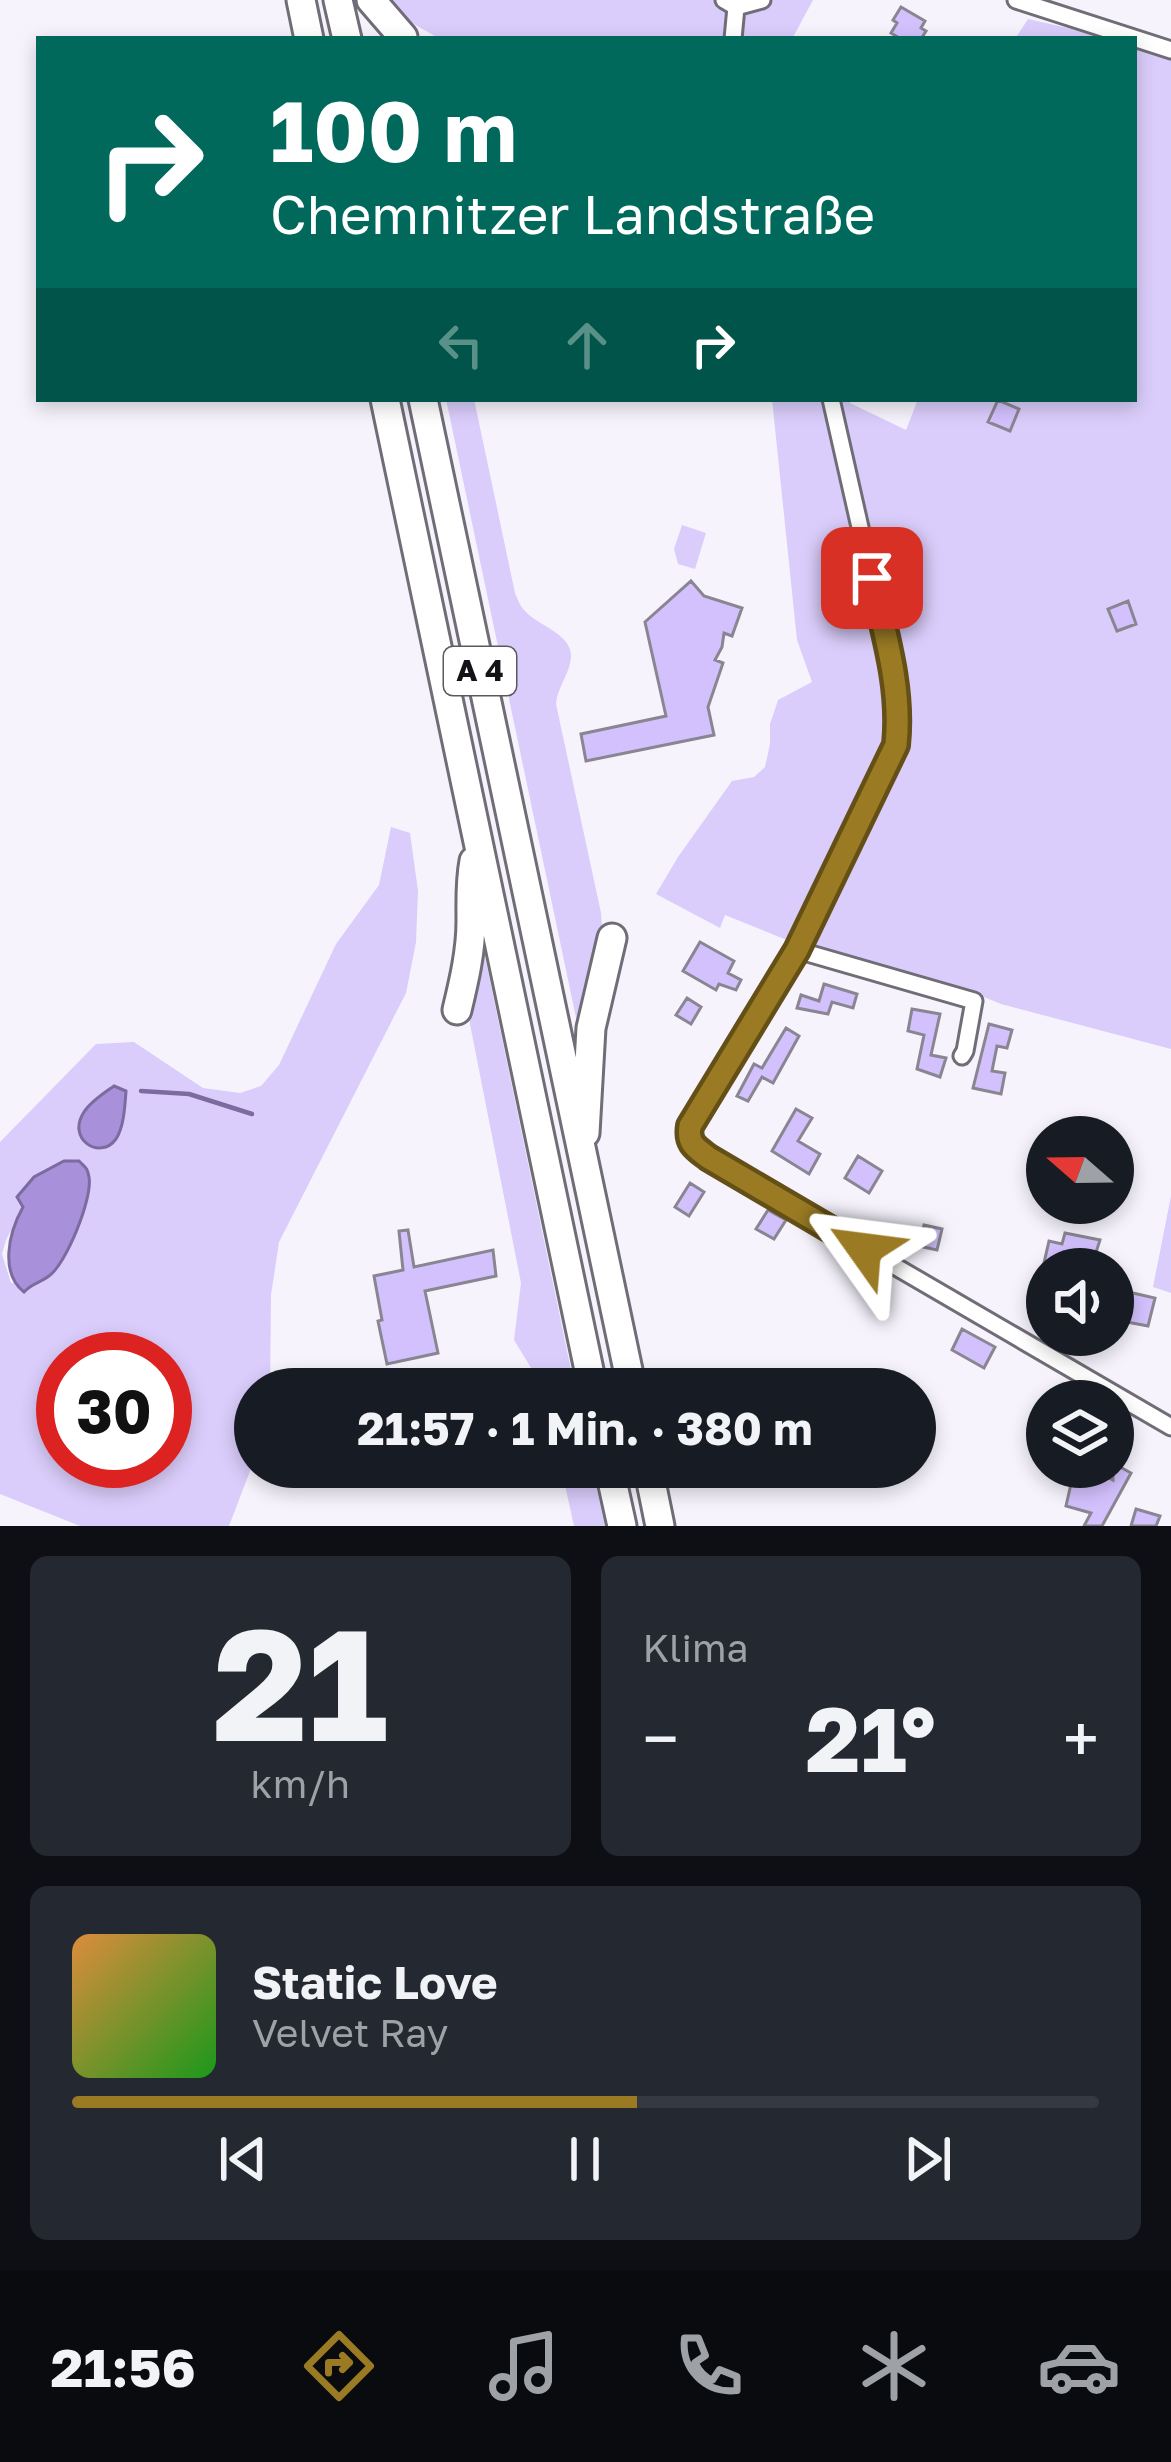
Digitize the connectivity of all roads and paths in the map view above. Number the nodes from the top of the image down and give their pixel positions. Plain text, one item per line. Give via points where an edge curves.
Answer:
1 (301, 0) edge
2 (338, 0) edge
3 (371, 0) edge
4 (762, 0) edge
5 (1016, 0) edge
6 (730, 3) edge
7 (308, 36) edge
8 (345, 36) edge
9 (402, 36) edge
10 (733, 36) edge
11 (1128, 36) edge
12 (1137, 39) edge
13 (1171, 50) edge
14 (386, 402) edge
15 (424, 402) edge
16 (832, 402) edge
17 (478, 839) junction
18 (612, 938) dead end
19 (797, 950) junction
20 (457, 1010) dead end
21 (962, 1055) dead end
22 (582, 1155) junction
23 (589, 1368) edge
24 (628, 1368) edge
25 (1171, 1427) edge
26 (614, 1488) edge
27 (652, 1488) edge
28 (622, 1526) edge
29 (660, 1526) edge

1 - 7 highway
2 - 8 highway
3 - 9 highway
4 - 6 street
5 - 11 street
6 - 10 street
12 - 13 street
14 - 17 highway, A 4
15 - 22 highway, A 4
16 - 19 street via 898,719 896,745
17 - 20 highway
17 - 23 highway, A 4
18 - 22 highway via 591,1028
19 - 21 street via 974,1001
19 - 25 street via 690,1126 690,1142
22 - 24 highway, A 4
26 - 28 highway
27 - 29 highway

